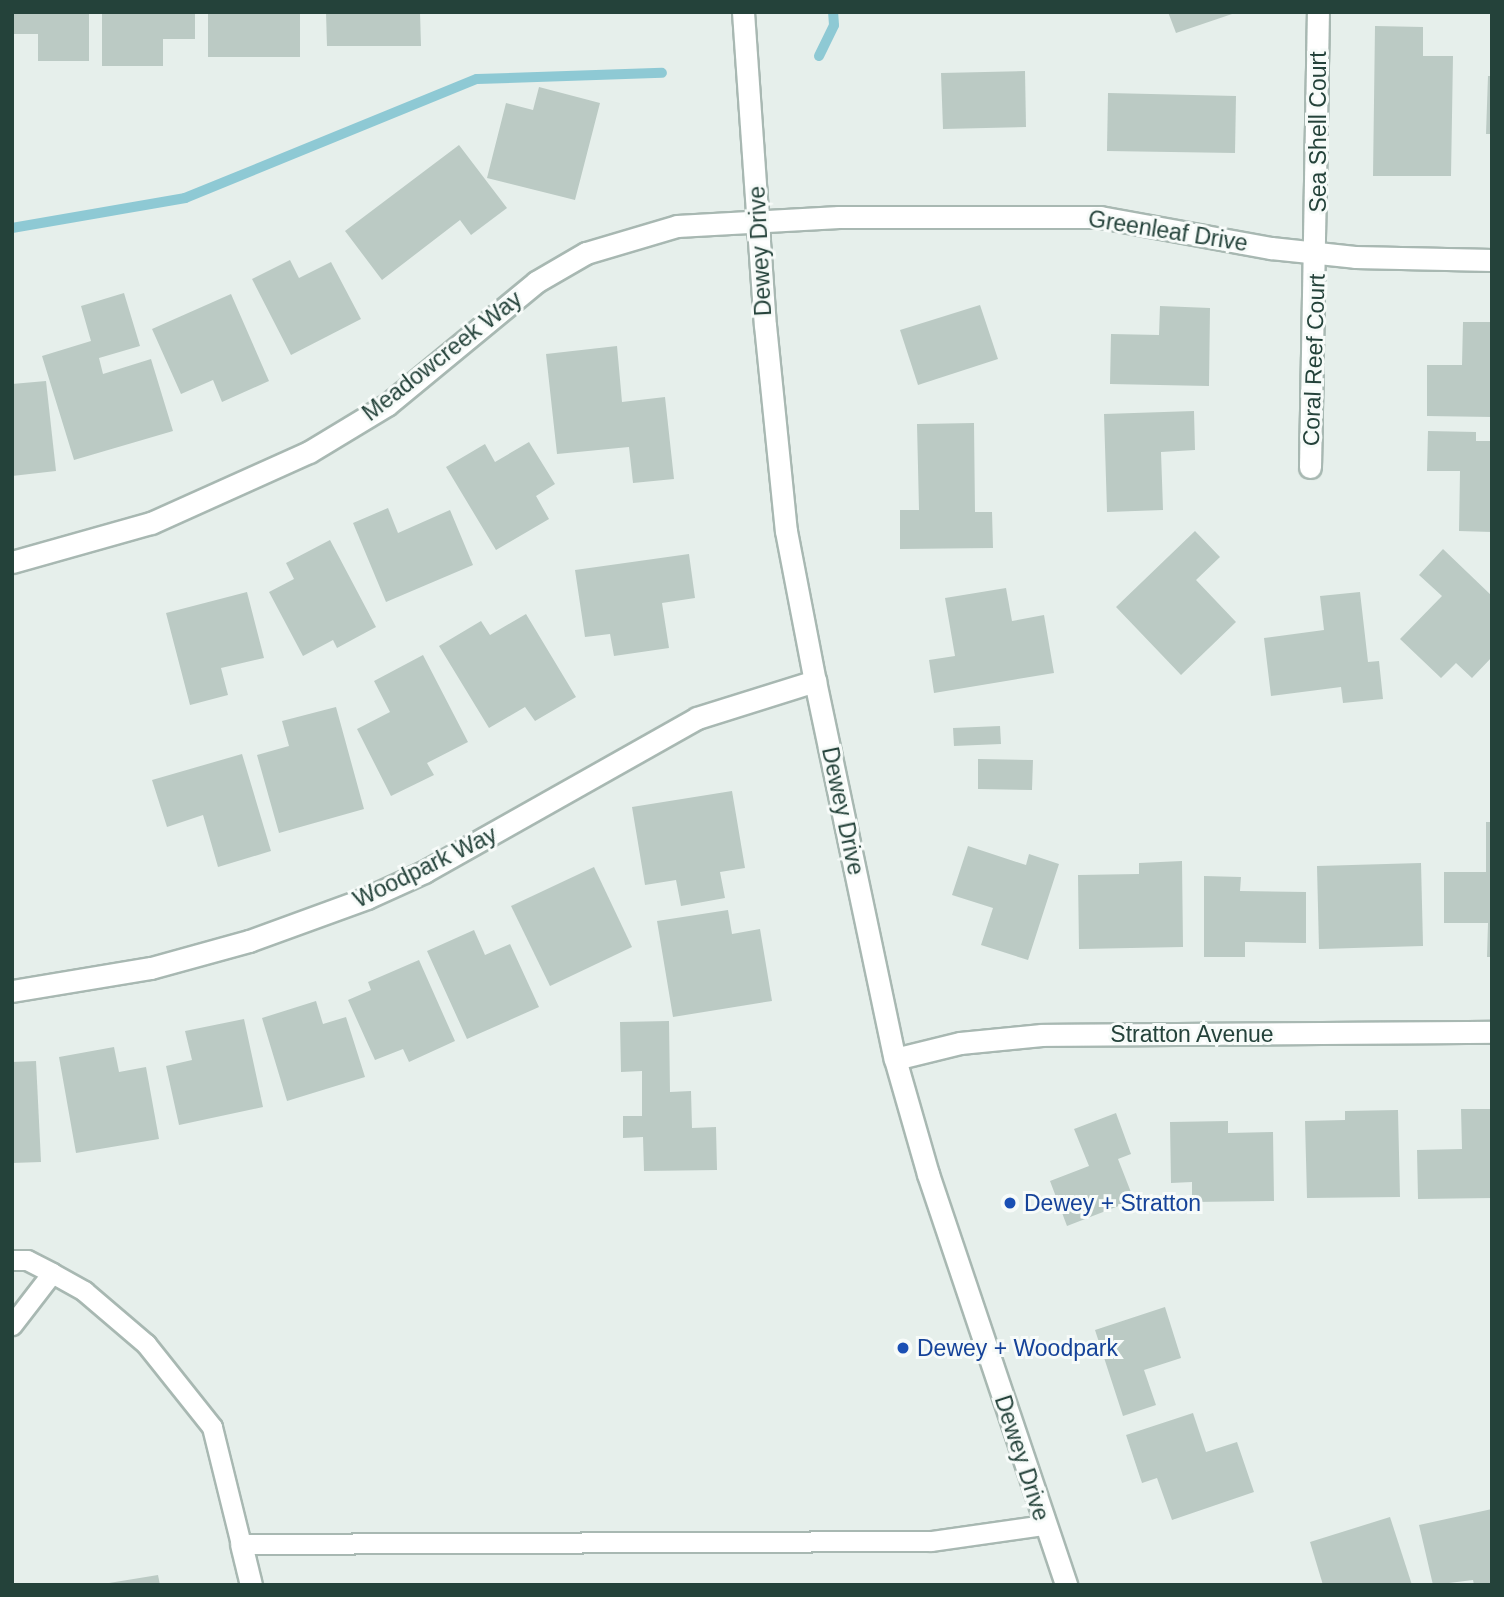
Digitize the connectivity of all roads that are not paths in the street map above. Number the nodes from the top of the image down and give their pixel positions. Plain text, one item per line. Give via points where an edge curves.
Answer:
1 (743, 12) edge
2 (1318, 12) edge
3 (759, 221) junction
4 (1317, 253) junction
5 (1492, 260) edge
6 (1310, 467) dead end
7 (12, 562) edge
8 (815, 681) junction
9 (12, 991) edge
10 (1492, 1032) edge
11 (895, 1059) junction
12 (12, 1260) edge
13 (52, 1273) junction
14 (12, 1325) edge
15 (1044, 1525) junction
16 (241, 1544) junction
17 (251, 1585) edge
18 (1066, 1585) edge

1 - 3 street, Dewey Drive
2 - 4 street, Sea Shell Court
3 - 4 street, Greenleaf Drive via 1100,217
3 - 7 street, Meadowcreek Way via 677,226 586,253 490,317 387,405 309,452 151,523
3 - 8 street, Dewey Drive via 786,531
4 - 5 street, Greenleaf Drive
4 - 6 street, Coral Reef Court
8 - 9 street, Woodpark Way via 697,718 424,872 367,898 250,941 151,968
8 - 11 street, Dewey Drive
10 - 11 street, Stratton Avenue via 1042,1034 960,1042
11 - 15 street, Dewey Drive via 928,1174
12 - 13 lane via 27,1260
13 - 14 lane
13 - 16 lane via 84,1291 146,1344 212,1427
15 - 16 lane via 931,1541
15 - 18 street, Dewey Drive
16 - 17 street

